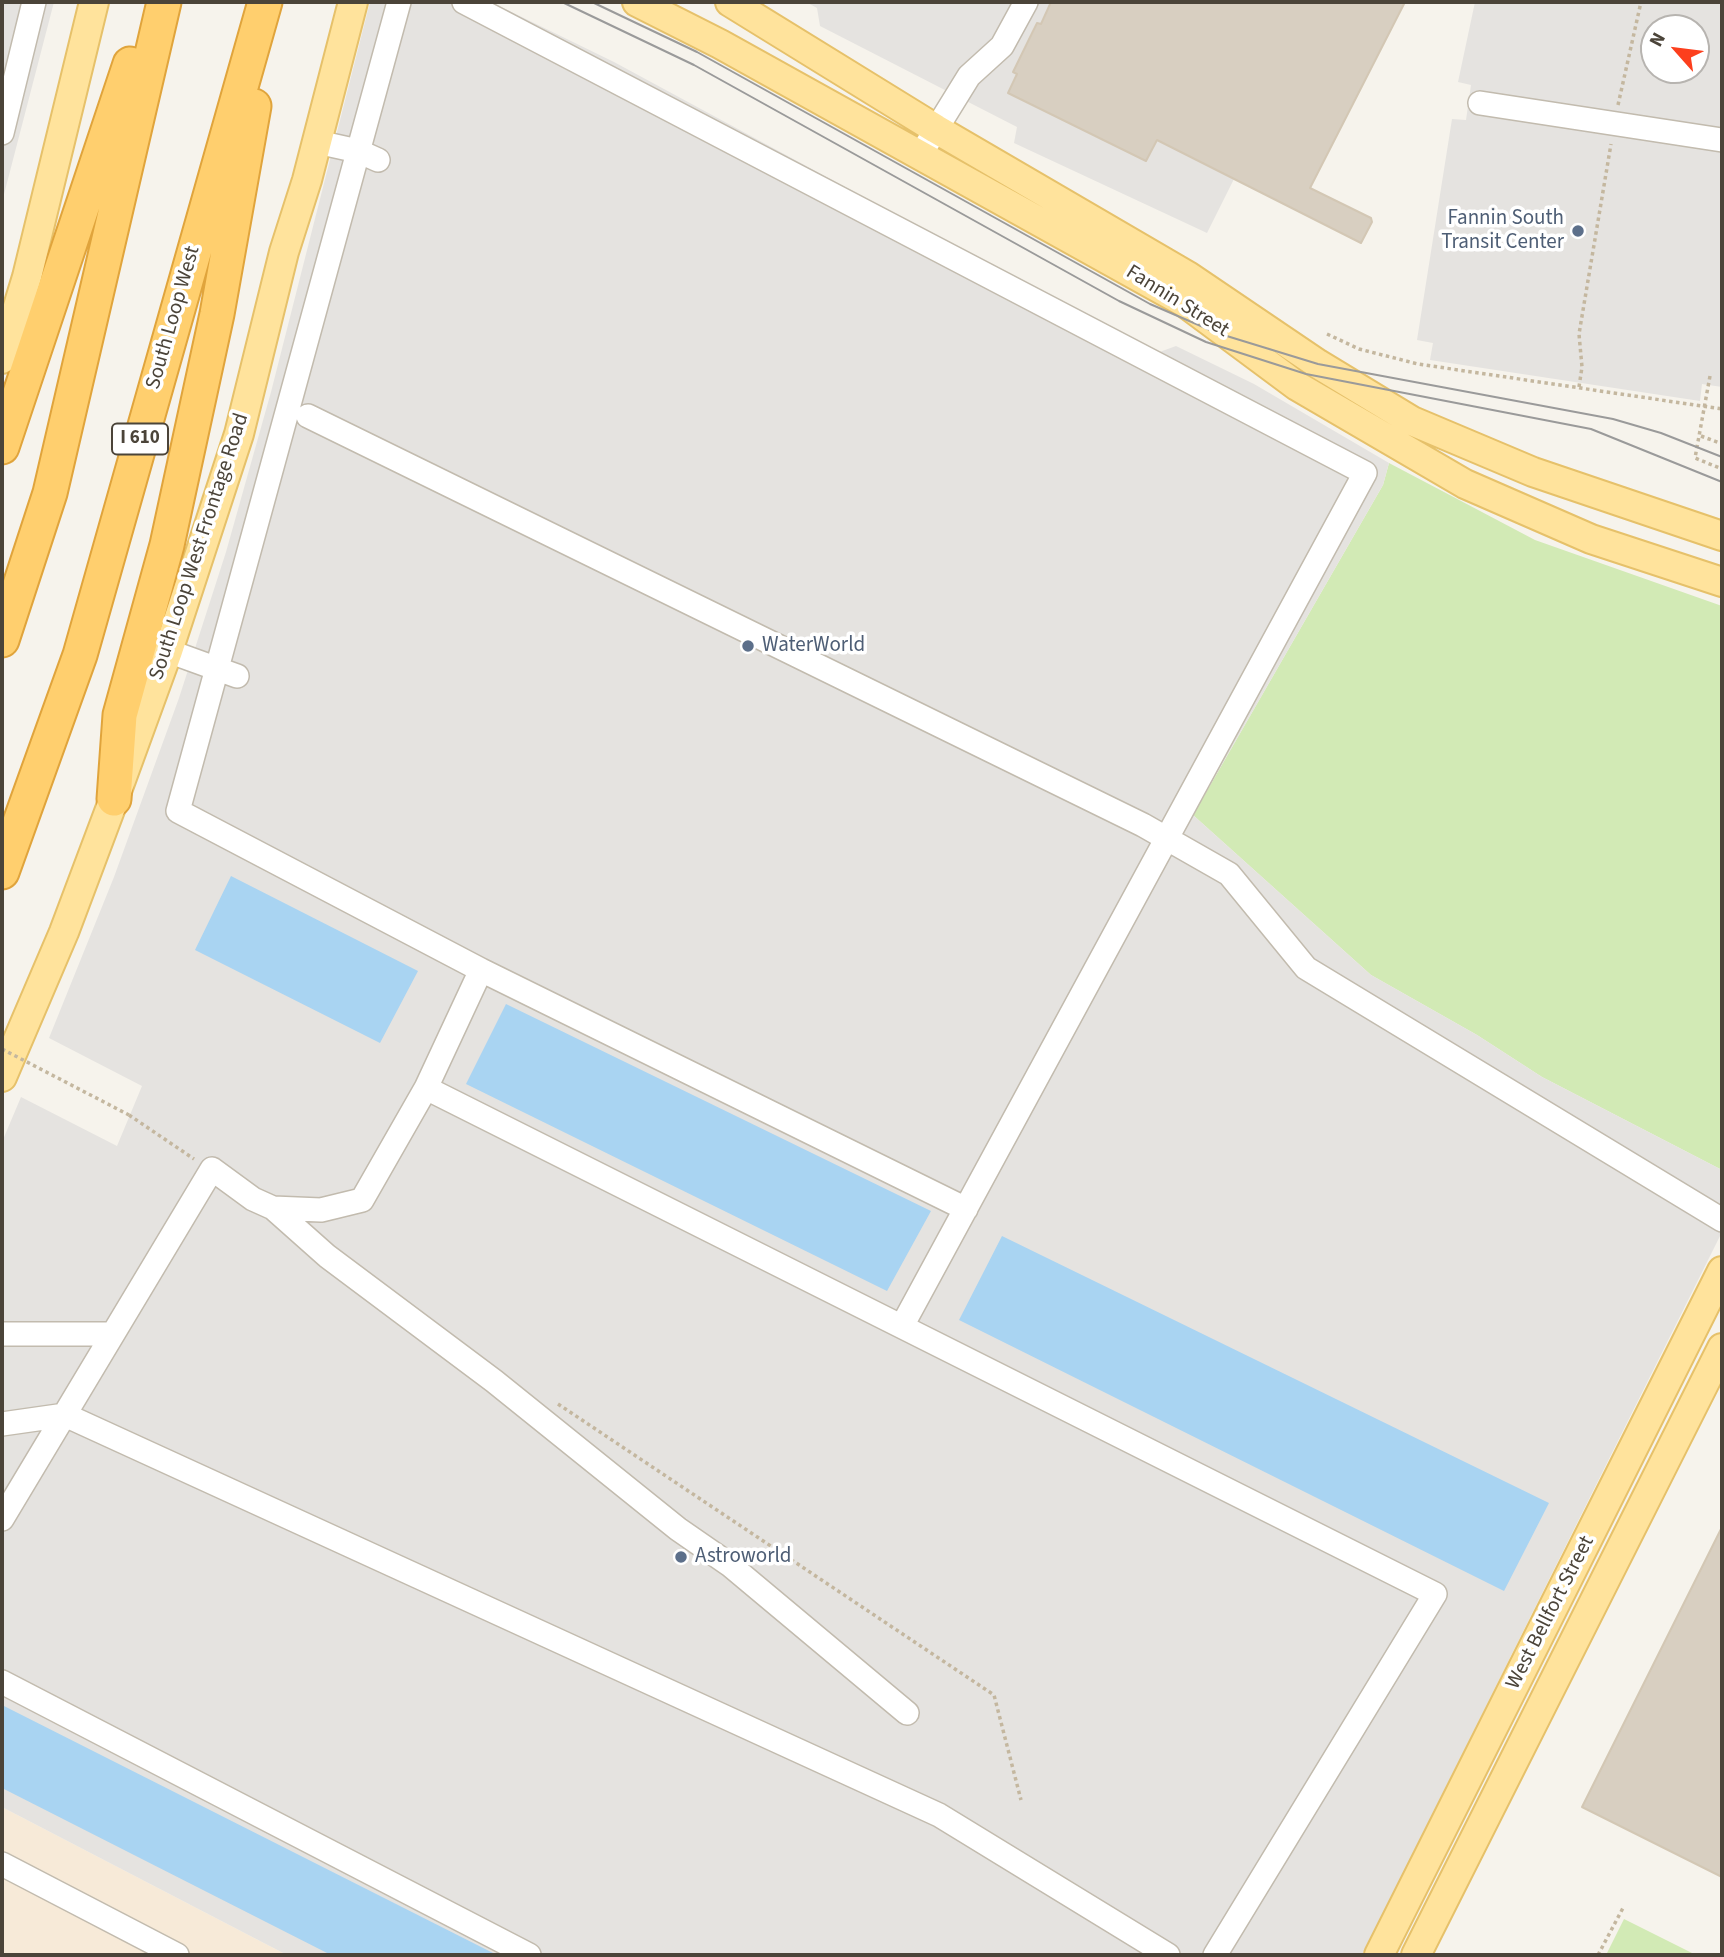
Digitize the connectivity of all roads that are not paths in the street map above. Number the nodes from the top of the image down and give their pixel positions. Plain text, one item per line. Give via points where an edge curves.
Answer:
1 (34, 2) edge
2 (94, 2) edge
3 (152, 2) edge
4 (164, 2) edge
5 (265, 2) edge
6 (273, 2) edge
7 (354, 2) edge
8 (399, 2) edge
9 (464, 2) edge
10 (637, 2) edge
11 (730, 2) edge
12 (1026, 2) edge
13 (1480, 103) dead end
14 (936, 129) junction
15 (2, 133) edge
16 (1722, 140) edge
17 (317, 142) junction
18 (368, 155) junction
19 (920, 156) junction
20 (2, 359) edge
21 (308, 416) dead end
22 (2, 447) edge
23 (1722, 536) edge
24 (1722, 582) edge
25 (2, 640) edge
26 (168, 651) junction
27 (228, 673) junction
28 (114, 799) junction
29 (1165, 838) junction
30 (2, 872) edge
31 (481, 970) junction
32 (2, 1077) edge
33 (426, 1088) junction
34 (273, 1208) junction
35 (965, 1209) junction
36 (1722, 1220) edge
37 (1722, 1271) edge
38 (902, 1326) junction
39 (2, 1334) edge
40 (113, 1334) junction
41 (1722, 1348) edge
42 (65, 1415) junction
43 (2, 1424) edge
44 (2, 1519) edge
45 (2, 1682) edge
46 (907, 1713) dead end
47 (2, 1864) edge
48 (177, 1955) edge
49 (529, 1955) edge
50 (1168, 1955) edge
51 (1215, 1955) edge
52 (1379, 1955) edge
53 (1416, 1955) edge

1 - 15 lane
2 - 20 main road via 27,277
3 - 22 highway
4 - 25 highway via 50,492
5 - 30 highway, South Loop West / I 610 via 80,655
6 - 28 highway via 217,314 167,545 120,715
7 - 17 main road, South Loop West Frontage Road
8 - 18 lane
9 - 29 lane via 1365,473
10 - 19 main road, Fannin Street
11 - 14 main road, Fannin Street
12 - 14 lane via 1002,46 975,68
13 - 16 lane
14 - 19 lane
14 - 23 main road, Fannin Street via 1188,276 1318,364 1428,430 1533,472
17 - 18 lane
17 - 26 main road, South Loop West Frontage Road via 239,434
18 - 27 lane
19 - 24 main road, Fannin Street via 1184,302 1297,386 1465,484 1591,540
21 - 29 lane
26 - 27 lane
26 - 28 main road, South Loop West Frontage Road
27 - 31 lane via 178,811
28 - 32 main road, South Loop West Frontage Road
29 - 35 lane
29 - 36 lane via 1230,874 1306,968
31 - 33 lane
31 - 35 lane
33 - 34 lane via 362,1200 321,1210
33 - 38 lane
34 - 40 lane via 211,1171
34 - 46 lane via 327,1256 486,1375 677,1529 730,1565
35 - 38 lane
37 - 52 main road, West Bellfort Street
38 - 51 lane via 1435,1594
39 - 40 lane
40 - 42 lane
41 - 53 main road, West Bellfort Street
42 - 43 lane
42 - 44 lane
42 - 50 lane via 939,1815
45 - 49 lane
47 - 48 lane

